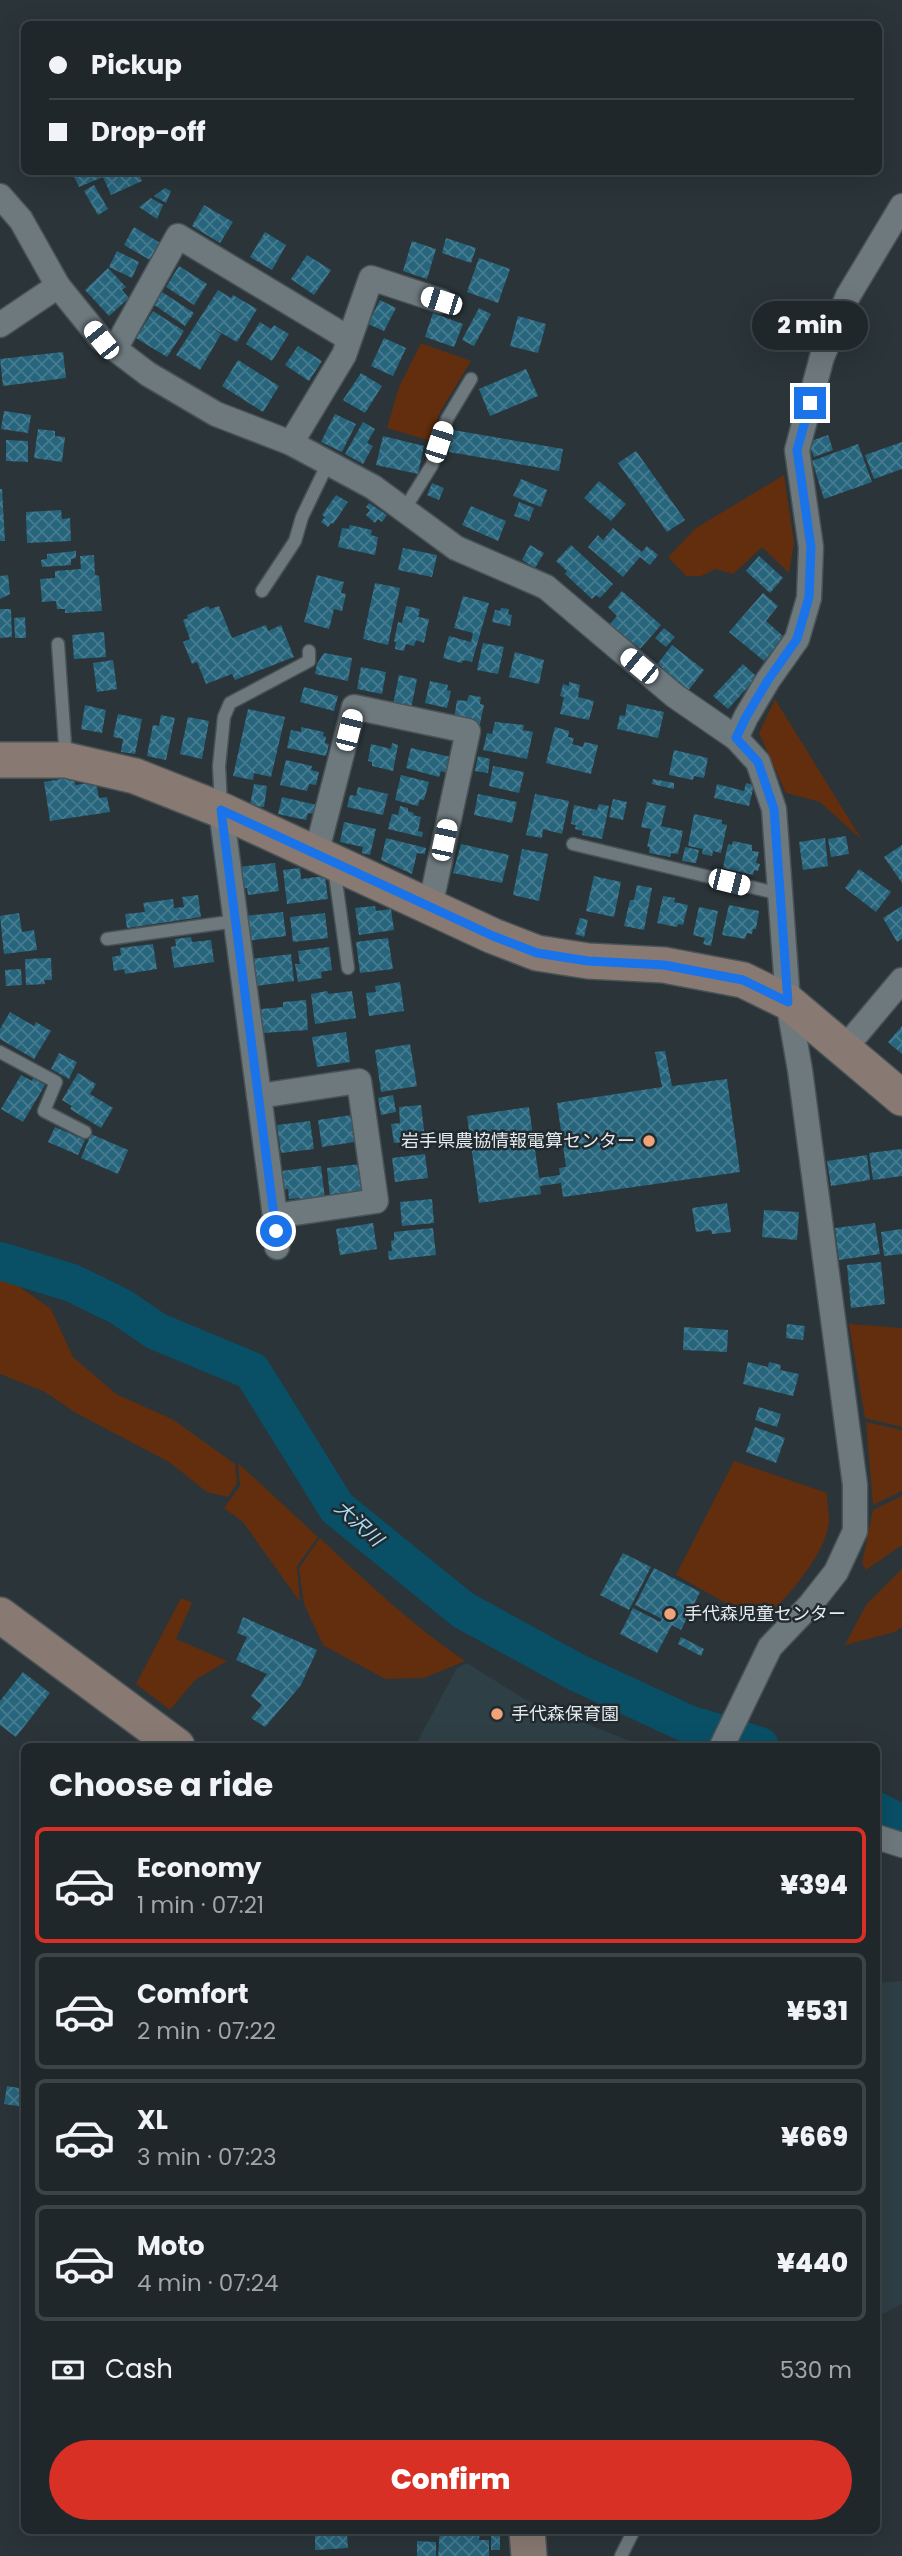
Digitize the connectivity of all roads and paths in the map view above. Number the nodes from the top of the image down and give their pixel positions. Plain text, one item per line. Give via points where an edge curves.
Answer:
1 (0, 196) edge
2 (902, 206) edge
3 (58, 286) junction
4 (441, 301) dead end
5 (0, 325) edge
6 (348, 338) junction
7 (115, 349) junction
8 (471, 379) dead end
9 (291, 443) junction
10 (328, 463) junction
11 (404, 510) junction
12 (262, 591) dead end
13 (58, 644) dead end
14 (309, 651) dead end
15 (736, 738) junction
16 (0, 760) edge
17 (66, 760) junction
18 (221, 810) junction
19 (573, 844) dead end
20 (325, 858) junction
21 (780, 894) junction
22 (430, 906) junction
23 (236, 921) junction
24 (107, 939) dead end
25 (348, 968) dead end
26 (902, 980) edge
27 (788, 1002) junction
28 (844, 1049) junction
29 (0, 1052) edge
30 (259, 1096) junction
31 (902, 1098) edge
32 (85, 1132) dead end
33 (275, 1216) junction
34 (277, 1247) dead end
35 (0, 1615) edge
36 (173, 1743) edge
37 (723, 1743) edge
38 (880, 1838) edge
39 (902, 1845) edge
40 (527, 2534) edge
41 (632, 2534) edge
42 (529, 2556) edge
43 (621, 2556) edge

1 - 3 street via 20,220
2 - 15 street via 848,296 822,357 797,450 811,547 809,597 797,639
3 - 5 street
3 - 7 street via 101,340
4 - 6 street via 372,278
6 - 7 street via 177,236
6 - 9 street via 344,355
7 - 9 street via 216,414
8 - 11 lane via 447,419 432,465
9 - 10 street
10 - 11 street
10 - 12 lane via 295,541
11 - 15 street via 456,548 546,587 675,696
13 - 17 lane
14 - 18 lane via 309,661 230,703 224,717 219,766
15 - 21 street via 758,762 774,809
16 - 17 street
17 - 18 street via 135,776
18 - 20 street
18 - 23 street
19 - 21 lane
20 - 22 street
20 - 22 street via 354,707 468,731
20 - 25 lane
21 - 27 street
22 - 27 street via 537,953 677,967 743,980
23 - 24 lane
23 - 30 street
26 - 28 street
27 - 28 street
27 - 37 street via 855,1485 855,1531 836,1572 770,1647
28 - 31 street
29 - 32 lane via 56,1082 44,1111
30 - 33 street
30 - 33 street via 359,1081 376,1201
33 - 34 street
35 - 36 street
38 - 39 street
40 - 42 street
41 - 43 lane

